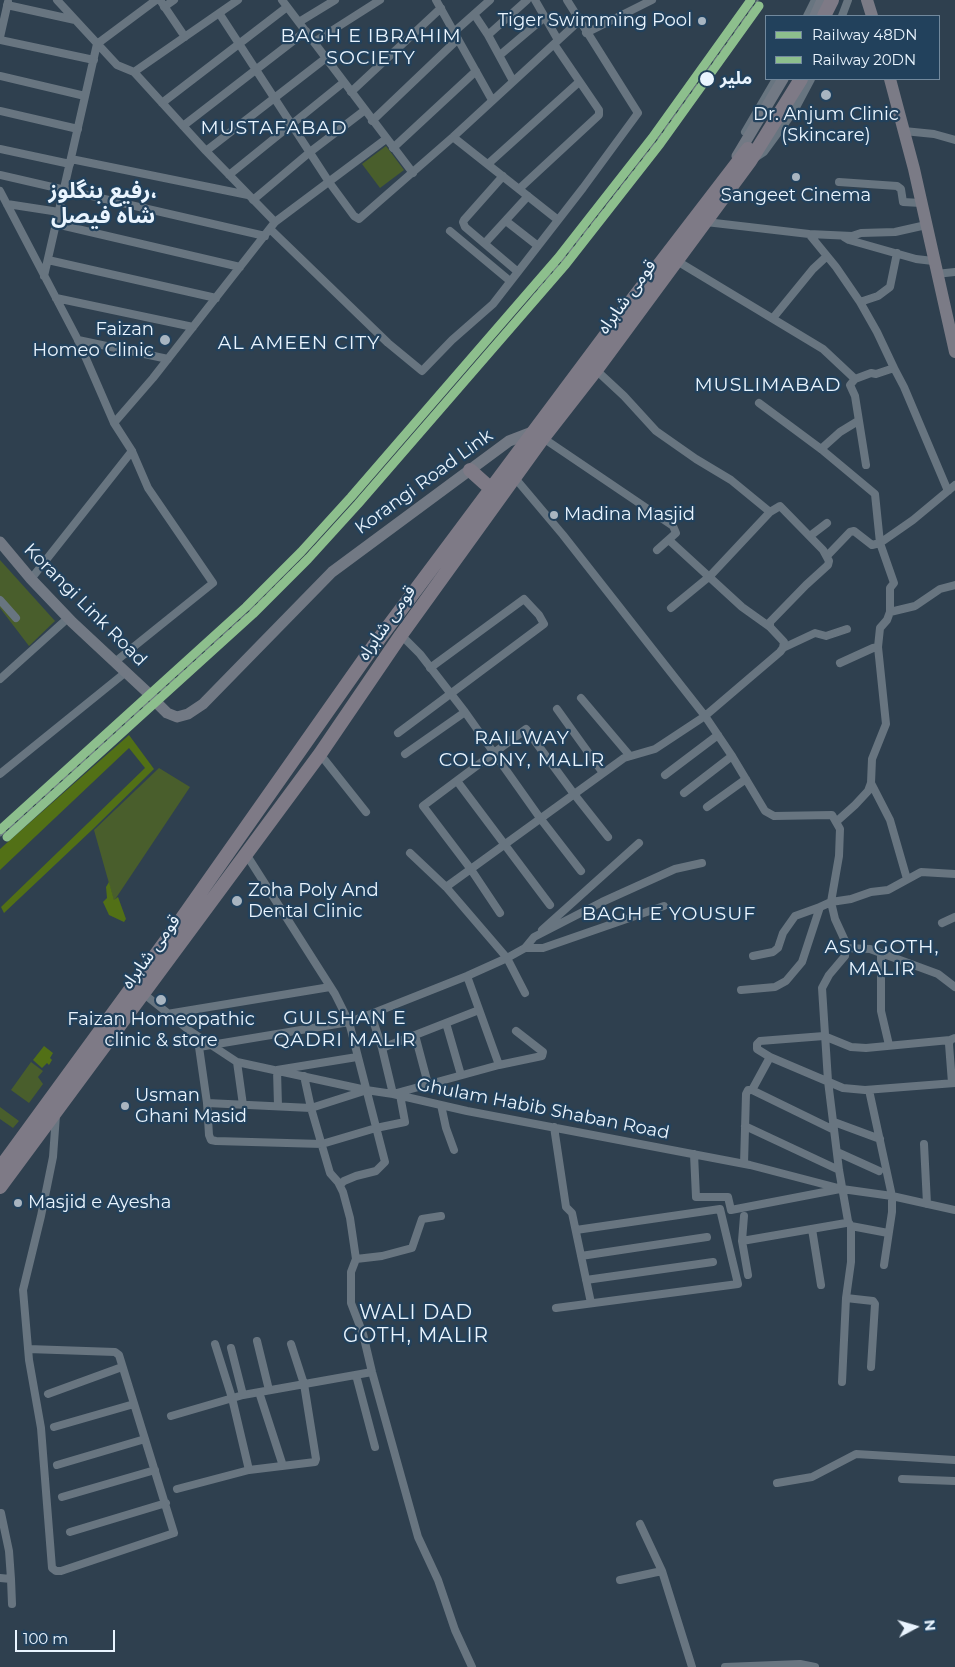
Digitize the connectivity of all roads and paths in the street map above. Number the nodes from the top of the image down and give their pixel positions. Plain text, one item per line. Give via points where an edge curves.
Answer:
1 (57, 0) edge
2 (156, 0) edge
3 (174, 0) edge
4 (238, 0) edge
5 (335, 0) edge
6 (380, 0) edge
7 (436, 0) edge
8 (490, 0) edge
9 (526, 0) edge
10 (535, 0) edge
11 (566, 0) edge
12 (652, 0) edge
13 (815, 0) edge
14 (822, 0) edge
15 (832, 0) edge
16 (840, 0) edge
17 (848, 0) edge
18 (867, 0) edge
19 (8, 2) edge
20 (285, 2) edge
21 (162, 3) edge
22 (441, 8) junction
23 (219, 13) junction
24 (474, 14) junction
25 (815, 15) edge
26 (815, 15) edge
27 (816, 15) edge
28 (833, 15) edge
29 (842, 15) edge
30 (872, 15) edge
31 (545, 17) junction
32 (75, 20) junction
33 (579, 21) junction
34 (299, 22) junction
35 (306, 30) junction
36 (586, 33) junction
37 (456, 35) junction
38 (488, 35) junction
39 (185, 37) junction
40 (0, 38) edge
41 (314, 42) junction
42 (556, 42) junction
43 (97, 44) junction
44 (239, 44) junction
45 (500, 55) junction
46 (326, 58) junction
47 (94, 60) junction
48 (256, 69) junction
49 (476, 71) junction
50 (134, 72) junction
51 (0, 76) edge
52 (775, 80) edge
53 (782, 80) edge
54 (791, 80) edge
55 (800, 80) edge
56 (810, 80) edge
57 (890, 80) edge
58 (513, 81) junction
59 (344, 82) junction
60 (579, 82) junction
61 (351, 92) junction
62 (86, 96) junction
63 (274, 98) junction
64 (492, 100) junction
65 (162, 103) junction
66 (365, 110) junction
67 (0, 111) edge
68 (372, 121) junction
69 (292, 125) junction
70 (183, 126) junction
71 (78, 129) junction
72 (904, 131) junction
73 (453, 137) junction
74 (386, 138) junction
75 (760, 139) junction
76 (955, 140) edge
77 (393, 148) junction
78 (0, 149) edge
79 (206, 151) junction
80 (310, 152) junction
81 (744, 157) junction
82 (71, 162) junction
83 (488, 164) junction
84 (730, 171) junction
85 (412, 173) junction
86 (230, 175) junction
87 (0, 176) edge
88 (503, 176) junction
89 (329, 182) junction
90 (840, 182) dead end
91 (518, 188) junction
92 (64, 190) junction
93 (0, 191) edge
94 (528, 196) junction
95 (251, 198) junction
96 (921, 203) junction
97 (7, 204) junction
98 (59, 212) junction
99 (558, 220) junction
100 (506, 221) junction
101 (275, 222) junction
102 (706, 222) junction
103 (56, 224) junction
104 (926, 226) junction
105 (450, 231) dead end
106 (268, 232) junction
107 (809, 234) junction
108 (840, 235) junction
109 (484, 244) junction
110 (538, 246) junction
111 (897, 253) junction
112 (827, 256) junction
113 (48, 260) junction
114 (677, 261) junction
115 (933, 261) junction
116 (240, 267) junction
117 (518, 272) junction
118 (955, 272) edge
119 (936, 274) junction
120 (44, 276) junction
121 (510, 282) junction
122 (56, 298) junction
123 (216, 298) junction
124 (860, 302) junction
125 (773, 318) junction
126 (193, 327) junction
127 (953, 333) edge
128 (78, 340) junction
129 (955, 352) edge
130 (168, 360) junction
131 (894, 368) junction
132 (596, 370) junction
133 (855, 379) junction
134 (759, 403) dead end
135 (858, 421) junction
136 (114, 423) junction
137 (539, 434) junction
138 (821, 449) junction
139 (132, 451) junction
140 (866, 465) dead end
141 (470, 470) junction
142 (515, 478) junction
143 (955, 485) edge
144 (490, 488) junction
145 (948, 491) junction
146 (770, 512) junction
147 (827, 523) dead end
148 (810, 536) junction
149 (670, 541) dead end
150 (0, 542) edge
151 (880, 543) junction
152 (657, 550) dead end
153 (827, 556) junction
154 (710, 576) junction
155 (31, 579) junction
156 (955, 585) edge
157 (0, 600) edge
158 (671, 608) dead end
159 (890, 612) junction
160 (16, 618) dead end
161 (68, 618) junction
162 (770, 627) junction
163 (847, 629) dead end
164 (401, 635) junction
165 (878, 647) junction
166 (783, 648) junction
167 (116, 661) junction
168 (840, 663) dead end
169 (430, 668) junction
170 (126, 672) junction
171 (0, 679) edge
172 (452, 694) junction
173 (151, 696) joint
174 (581, 698) dead end
175 (556, 709) dead end
176 (465, 712) junction
177 (705, 716) junction
178 (398, 733) dead end
179 (718, 735) junction
180 (320, 754) junction
181 (405, 754) dead end
182 (493, 754) junction
183 (630, 756) junction
184 (732, 756) junction
185 (603, 773) junction
186 (0, 774) edge
187 (665, 775) dead end
188 (746, 779) junction
189 (457, 781) junction
190 (871, 783) junction
191 (684, 793) dead end
192 (574, 794) junction
193 (707, 807) dead end
194 (366, 812) dead end
195 (540, 818) junction
196 (836, 822) junction
197 (608, 837) dead end
198 (639, 843) dead end
199 (504, 844) junction
200 (410, 853) dead end
201 (246, 854) junction
202 (702, 863) dead end
203 (470, 868) junction
204 (581, 872) dead end
205 (955, 874) edge
206 (907, 879) junction
207 (446, 887) junction
208 (831, 902) junction
209 (550, 904) dead end
210 (664, 906) dead end
211 (820, 907) junction
212 (500, 913) dead end
213 (955, 917) edge
214 (942, 923) dead end
215 (534, 937) junction
216 (525, 948) junction
217 (846, 948) junction
218 (881, 953) junction
219 (753, 956) dead end
220 (507, 958) junction
221 (467, 976) junction
222 (330, 987) junction
223 (955, 987) edge
224 (741, 990) dead end
225 (525, 993) dead end
226 (144, 994) junction
227 (479, 1010) junction
228 (168, 1014) junction
229 (371, 1014) junction
230 (349, 1022) junction
231 (446, 1023) junction
232 (516, 1031) dead end
233 (415, 1035) junction
234 (824, 1036) junction
235 (952, 1039) edge
236 (211, 1044) junction
237 (889, 1045) junction
238 (382, 1048) junction
239 (357, 1056) junction
240 (770, 1057) junction
241 (237, 1062) junction
242 (499, 1065) junction
243 (277, 1070) junction
244 (462, 1074) junction
245 (304, 1076) junction
246 (828, 1081) junction
247 (954, 1083) edge
248 (428, 1084) junction
249 (67, 1086) junction
250 (366, 1090) junction
251 (752, 1090) junction
252 (869, 1090) junction
253 (397, 1094) junction
254 (207, 1103) junction
255 (243, 1105) junction
256 (441, 1105) junction
257 (278, 1106) junction
258 (311, 1108) junction
259 (56, 1110) junction
260 (746, 1126) junction
261 (834, 1126) junction
262 (376, 1128) junction
263 (554, 1128) junction
264 (880, 1139) junction
265 (322, 1144) junction
266 (924, 1144) dead end
267 (454, 1150) dead end
268 (837, 1152) junction
269 (694, 1154) junction
270 (744, 1164) junction
271 (0, 1168) edge
272 (839, 1170) junction
273 (879, 1171) dead end
274 (340, 1185) junction
275 (0, 1187) edge
276 (842, 1189) junction
277 (892, 1196) junction
278 (927, 1204) junction
279 (955, 1210) edge
280 (441, 1216) dead end
281 (744, 1216) dead end
282 (849, 1224) junction
283 (812, 1229) junction
284 (576, 1230) junction
285 (888, 1233) junction
286 (707, 1237) dead end
287 (742, 1242) junction
288 (581, 1256) junction
289 (356, 1259) junction
290 (713, 1262) dead end
291 (884, 1265) dead end
292 (748, 1274) dead end
293 (586, 1280) junction
294 (821, 1285) dead end
295 (846, 1298) junction
296 (591, 1303) junction
297 (556, 1308) dead end
298 (257, 1341) dead end
299 (215, 1344) dead end
300 (291, 1344) dead end
301 (231, 1348) dead end
302 (28, 1349) junction
303 (122, 1367) junction
304 (871, 1367) dead end
305 (372, 1372) junction
306 (356, 1375) junction
307 (842, 1382) dead end
308 (304, 1384) junction
309 (269, 1390) junction
310 (259, 1392) junction
311 (48, 1394) dead end
312 (243, 1395) junction
313 (232, 1398) junction
314 (134, 1404) junction
315 (172, 1416) dead end
316 (54, 1427) dead end
317 (145, 1439) junction
318 (375, 1446) dead end
319 (955, 1460) edge
320 (57, 1465) dead end
321 (283, 1466) junction
322 (155, 1470) junction
323 (249, 1470) junction
324 (902, 1479) dead end
325 (955, 1481) edge
326 (777, 1483) dead end
327 (177, 1489) dead end
328 (62, 1496) dead end
329 (166, 1503) junction
330 (0, 1511) edge
331 (640, 1524) dead end
332 (70, 1532) dead end
333 (662, 1571) junction
334 (0, 1578) edge
335 (11, 1579) junction
336 (620, 1580) dead end
337 (12, 1604) dead end
338 (472, 1667) edge
339 (692, 1667) edge
340 (725, 1667) edge
341 (815, 1667) edge

1 - 32 street
2 - 43 street
3 - 21 street
4 - 23 street
5 - 34 street
6 - 41 street
7 - 22 street
8 - 24 street
9 - 38 street
10 - 31 street
11 - 33 street
12 - 36 street
13 - 25 street
14 - 26 main road
15 - 27 highway
16 - 28 highway
17 - 29 street
18 - 30 main road
19 - 32 street
19 - 40 street
20 - 34 street
20 - 44 street
21 - 39 street
22 - 37 street
22 - 61 street
23 - 39 street
23 - 44 street
24 - 37 street
24 - 38 street
31 - 42 street
31 - 45 street
32 - 43 street
33 - 36 street
33 - 42 street
34 - 35 street
35 - 41 street
35 - 48 street
36 - 99 street via 638,113
37 - 49 street
37 - 68 street
38 - 45 street
39 - 50 street
40 - 47 street
41 - 46 street
42 - 58 street
42 - 60 street
43 - 47 street
43 - 50 street via 116,65
44 - 48 street
44 - 65 street
45 - 58 street
46 - 59 street
46 - 63 street
47 - 62 street
48 - 63 street
48 - 70 street
49 - 64 street
49 - 77 street
50 - 65 street
51 - 62 street
52 - 81 street via 740,142
53 - 81 main road
54 - 75 highway, قومی شاہراہ
55 - 75 highway, قومی شاہراہ
56 - 81 street via 794,111 764,152
57 - 72 main road
58 - 64 street
59 - 61 street
59 - 69 street
60 - 83 street
60 - 91 street via 599,110 598,117
61 - 66 street
62 - 71 street
63 - 69 street
63 - 79 street
64 - 73 street
65 - 70 street
66 - 68 street
66 - 80 street
67 - 71 street
68 - 74 street
69 - 80 street
69 - 86 street
70 - 79 street
71 - 82 street
72 - 76 street
72 - 96 main road
73 - 83 street
73 - 85 street
74 - 77 street
74 - 89 street
75 - 81 highway, قومی شاہراہ
75 - 84 highway, قومی شاہراہ
77 - 85 street
78 - 82 street
79 - 86 street
80 - 89 street
80 - 95 street
81 - 84 main road
81 - 102 highway, قومی شاہراہ
82 - 92 street
82 - 95 street
83 - 88 street
84 - 137 highway, قومی شاہراہ
85 - 89 street via 359,218 354,216
86 - 95 street
87 - 92 street
88 - 91 street
88 - 109 street via 464,220 465,227
89 - 101 street
90 - 96 street via 897,186 901,189 903,202
91 - 94 street
92 - 98 street
92 - 106 street
93 - 97 street
94 - 99 street
94 - 100 street
95 - 101 street
96 - 104 main road
97 - 98 street
97 - 120 street
98 - 103 street
99 - 110 street
100 - 109 street
100 - 110 street
101 - 106 street
102 - 107 street
102 - 114 highway, قومی شاہراہ
103 - 113 street
103 - 116 street
104 - 108 street via 895,232
104 - 115 main road
105 - 121 street
106 - 116 street
106 - 121 street via 422,371 493,304
107 - 108 street
107 - 112 street
108 - 111 street
109 - 117 street
110 - 117 street
111 - 115 street
111 - 124 street via 890,287 878,296
112 - 124 street
112 - 125 street
113 - 120 street
113 - 123 street
114 - 125 street
114 - 132 highway, قومی شاہراہ
115 - 119 main road
116 - 123 street
117 - 121 street
118 - 119 street
119 - 127 main road
120 - 122 street
122 - 126 street
122 - 128 street
123 - 126 street
124 - 131 street
125 - 133 street via 823,349
126 - 130 street
127 - 129 main road
128 - 130 street
128 - 136 street
130 - 136 street
131 - 133 street
131 - 145 street
132 - 137 highway, قومی شاہراہ
132 - 146 street via 656,431 731,480
133 - 135 street via 850,385
134 - 138 street
135 - 138 street
135 - 140 street
136 - 139 street
137 - 141 main road, Korangi Road Link via 509,441
137 - 142 highway, قومی شاہراہ
137 - 144 highway, قومی شاہراہ
137 - 152 street via 674,526 676,532
138 - 151 street via 875,494
139 - 155 street
139 - 167 street via 148,488 213,583
141 - 144 highway
141 - 173 main road, Korangi Road Link via 332,572 203,704 177,717 166,713
142 - 164 highway, قومی شاہراہ
142 - 177 street
143 - 145 street
144 - 249 highway, قومی شاہراہ via 370,650
145 - 151 street
146 - 148 street via 780,506
146 - 154 street
147 - 148 street
148 - 153 street
149 - 154 street
150 - 155 main road, Korangi Link Road
151 - 153 street via 872,545 854,531
151 - 159 street via 894,583 890,588
153 - 162 street via 828,565 772,618
154 - 158 street
154 - 162 street via 742,607
155 - 161 main road, Korangi Link Road
156 - 159 street via 940,589 915,606
157 - 160 street
159 - 165 street via 880,628
161 - 167 main road, Korangi Link Road
161 - 171 street
162 - 166 street via 784,642
163 - 166 street via 826,636 815,633
164 - 169 street
164 - 180 highway, قومی شاہراہ
165 - 168 street
165 - 190 street via 886,724 872,759
166 - 177 street
167 - 170 main road, Korangi Link Road
169 - 172 street
169 - 172 street via 524,599 539,615 544,624
170 - 173 main road, Korangi Link Road
170 - 186 street
172 - 176 street
172 - 178 street
174 - 183 street
175 - 185 street
176 - 181 street
176 - 182 street
177 - 179 street
177 - 183 street via 655,749
179 - 184 street
179 - 187 street
180 - 194 street
180 - 201 highway, قومی شاہراہ
182 - 189 street
182 - 192 street via 526,729
182 - 195 street
183 - 185 street
184 - 188 street
184 - 191 street
185 - 192 street
188 - 193 street
188 - 196 street via 765,811 774,816 832,815
189 - 199 street
189 - 203 street via 423,806
190 - 196 street via 868,791
190 - 206 street via 890,820
192 - 195 street
192 - 197 street
195 - 199 street
195 - 204 street
196 - 208 street via 840,829 839,856
198 - 215 street
199 - 203 street
199 - 209 street
200 - 207 street
201 - 222 street
201 - 226 highway, قومی شاہراہ
202 - 215 street via 674,869
203 - 207 street
203 - 212 street
205 - 206 street via 921,872
206 - 208 street via 888,890
207 - 220 street
208 - 211 street
208 - 217 street
210 - 216 street via 543,948
211 - 219 street via 795,916 773,952
211 - 224 street via 802,962 786,981 775,987
213 - 214 street
215 - 216 street
216 - 220 street
217 - 218 street
217 - 234 street via 845,956 822,988
218 - 223 street via 938,974
218 - 237 street via 881,1011
220 - 221 street
220 - 225 street
221 - 227 street
221 - 229 street
222 - 228 street
222 - 230 street
226 - 228 street, Ghulam Habib Shaban Road
226 - 249 highway, قومی شاہراہ
227 - 231 street
227 - 242 street
228 - 236 street, Ghulam Habib Shaban Road
229 - 230 street
229 - 238 street
230 - 236 street
230 - 239 street
231 - 233 street
231 - 244 street
232 - 242 street via 544,1054
233 - 238 street
233 - 248 street
234 - 237 street via 851,1047
234 - 240 street via 760,1041 756,1044 757,1049
234 - 246 street
235 - 237 street
235 - 247 street via 949,1044
236 - 241 street, Ghulam Habib Shaban Road
236 - 254 street via 199,1046
238 - 253 street
239 - 243 street
239 - 250 street
240 - 246 street
240 - 251 street
241 - 243 street, Ghulam Habib Shaban Road
241 - 255 street
242 - 244 street
243 - 245 street, Ghulam Habib Shaban Road
243 - 257 street
244 - 248 street
245 - 250 street, Ghulam Habib Shaban Road
245 - 258 street
246 - 252 street via 843,1088
246 - 261 street
247 - 252 street
248 - 253 street
249 - 259 highway, قومی شاہراہ
249 - 271 highway, قومی شاہراہ
250 - 253 street, Ghulam Habib Shaban Road
250 - 258 street
250 - 262 street
251 - 260 street via 746,1094
251 - 261 street
252 - 264 street
253 - 256 street, Ghulam Habib Shaban Road
253 - 262 street via 405,1122
254 - 255 street
254 - 265 street via 211,1140
255 - 257 street
256 - 263 street, Ghulam Habib Shaban Road
256 - 267 street
257 - 258 street
258 - 265 street
259 - 275 highway, قومی شاہراہ
259 - 302 street via 53,1157 23,1290
260 - 270 street
260 - 272 street
261 - 264 street
261 - 268 street
262 - 265 street
262 - 274 street via 385,1162 376,1171 356,1176
263 - 269 street, Ghulam Habib Shaban Road
263 - 284 street via 566,1207 572,1213
264 - 277 street
265 - 274 street via 330,1173
266 - 278 street
268 - 272 street
268 - 273 street
269 - 270 street, Ghulam Habib Shaban Road
269 - 276 street via 696,1197 728,1197 731,1210
270 - 276 street, Ghulam Habib Shaban Road
272 - 276 street
274 - 289 street via 350,1218
276 - 277 street, Ghulam Habib Shaban Road
276 - 282 street
277 - 278 street, Ghulam Habib Shaban Road
277 - 285 street
278 - 279 street, Ghulam Habib Shaban Road
280 - 289 street via 422,1219 412,1248
281 - 287 street
282 - 283 street
282 - 285 street
282 - 295 street via 851,1262
283 - 287 street
283 - 294 street
284 - 288 street
284 - 296 street via 720,1209 738,1282 736,1285
285 - 291 street
286 - 288 street
287 - 292 street
288 - 293 street
289 - 305 street via 352,1272 351,1303
290 - 293 street
293 - 296 street
295 - 304 street via 875,1304
295 - 307 street
296 - 297 street
298 - 309 street
299 - 313 street
300 - 308 street
301 - 312 street
302 - 303 street via 115,1352
302 - 329 street via 42,1428 52,1568 56,1572 61,1571 172,1536 174,1530
303 - 311 street
303 - 314 street
305 - 306 street
305 - 338 street via 418,1537
306 - 308 street
306 - 318 street
308 - 309 street
308 - 321 street via 315,1461
309 - 310 street
310 - 312 street
310 - 321 street
312 - 313 street
313 - 315 street
313 - 323 street
314 - 316 street
314 - 317 street
317 - 320 street
317 - 322 street
319 - 326 street via 856,1454 812,1478
321 - 323 street
322 - 328 street
322 - 329 street
323 - 327 street
324 - 325 street
329 - 332 street
330 - 335 street
331 - 333 street
333 - 336 street
333 - 339 street
334 - 335 street
335 - 337 street
340 - 341 street via 800,1664

